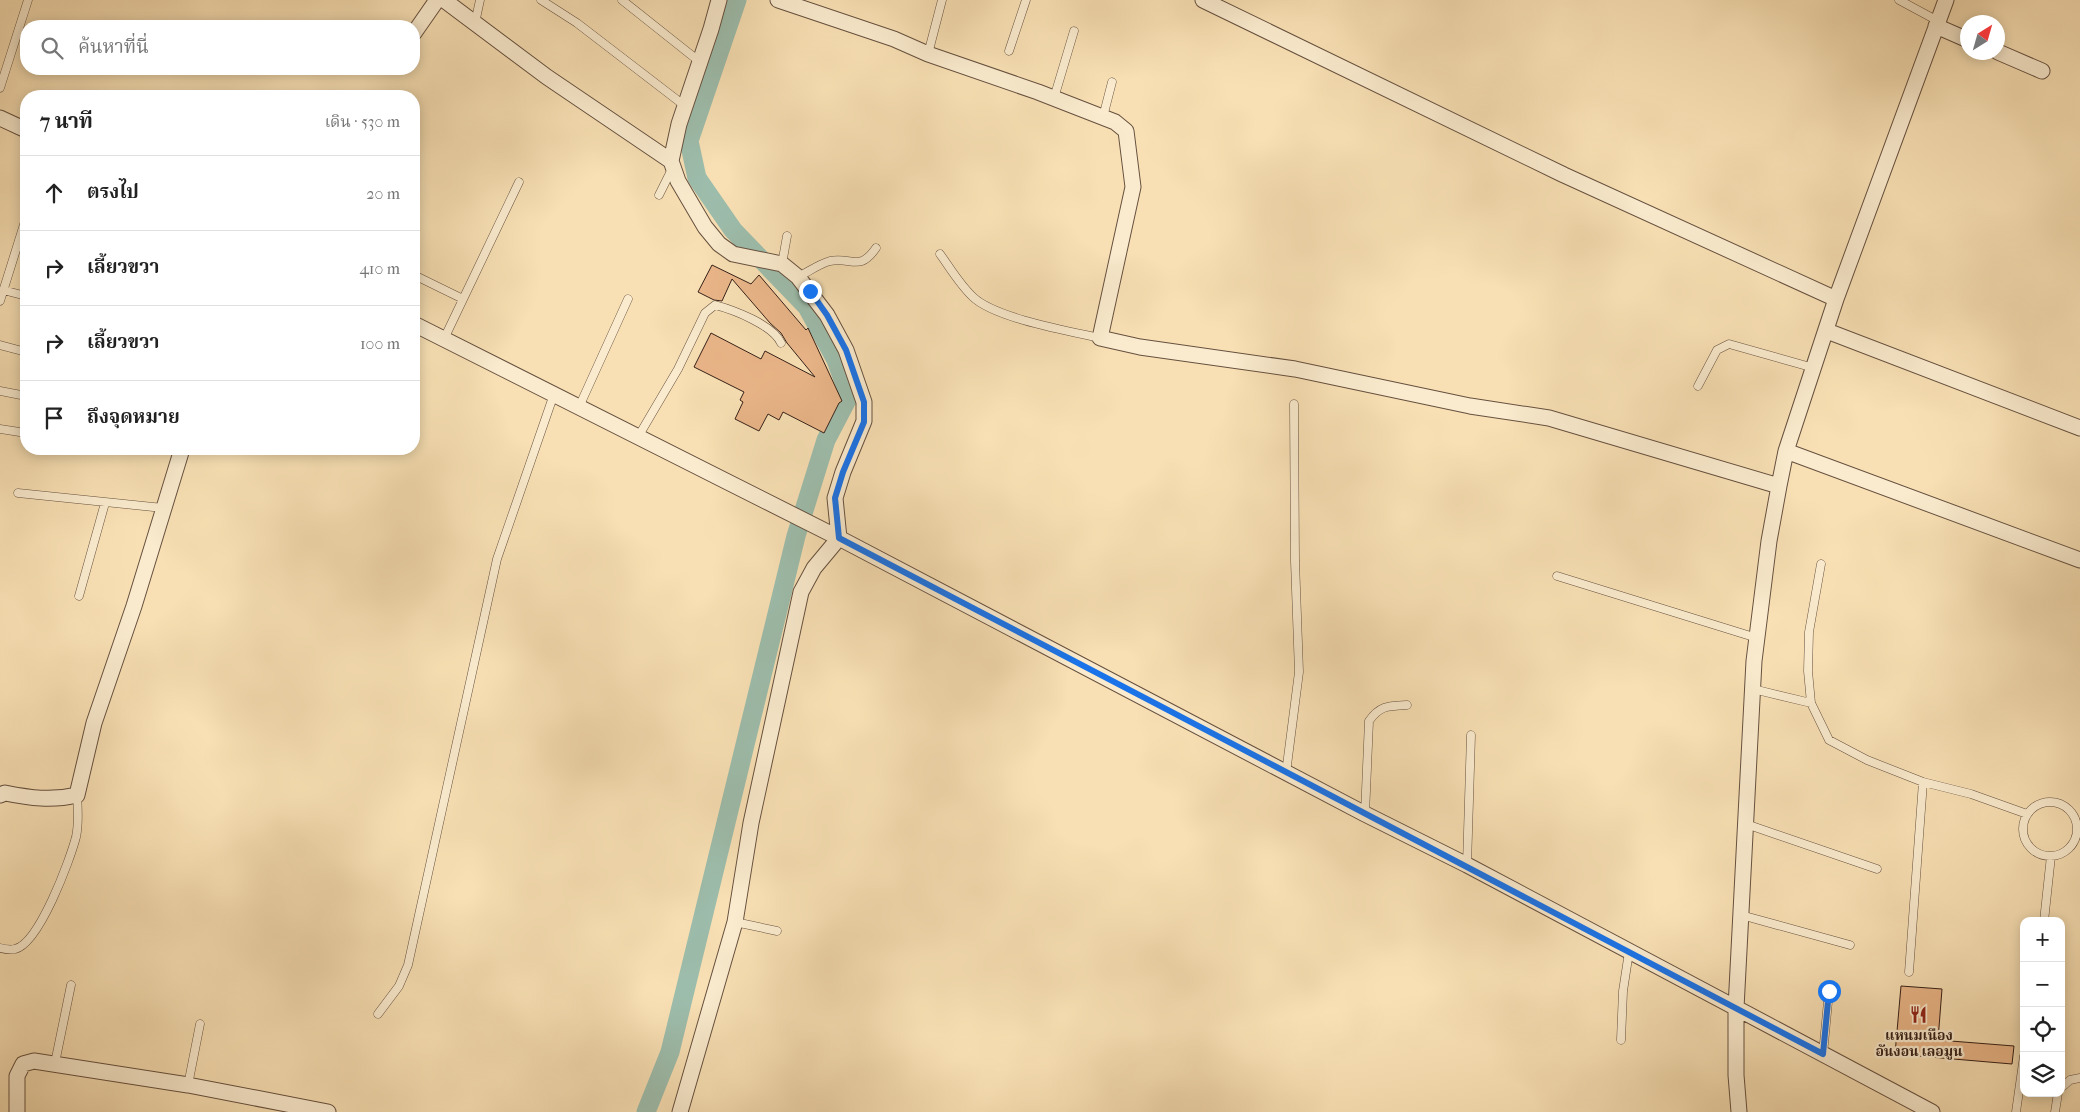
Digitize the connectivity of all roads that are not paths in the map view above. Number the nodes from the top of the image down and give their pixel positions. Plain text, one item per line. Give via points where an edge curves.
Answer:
1 (28, 0) edge
2 (437, 0) edge
3 (444, 0) edge
4 (480, 0) edge
5 (541, 0) edge
6 (622, 0) edge
7 (719, 0) edge
8 (778, 0) edge
9 (942, 0) edge
10 (1026, 0) edge
11 (1203, 0) edge
12 (1899, 0) edge
13 (1946, 0) edge
14 (22, 20) edge
15 (475, 23) junction
16 (1937, 23) junction
17 (420, 24) edge
18 (20, 25) edge
19 (1074, 31) dead end
20 (1960, 36) edge
21 (1009, 51) dead end
22 (928, 54) junction
23 (2005, 55) edge
24 (700, 62) junction
25 (2042, 71) dead end
26 (1112, 82) dead end
27 (0, 88) edge
28 (1054, 98) junction
29 (685, 106) junction
30 (1102, 117) junction
31 (0, 118) edge
32 (20, 127) edge
33 (672, 164) junction
34 (519, 182) dead end
35 (659, 195) dead end
36 (787, 236) dead end
37 (20, 246) edge
38 (876, 248) dead end
39 (940, 254) dead end
40 (782, 264) junction
41 (798, 277) junction
42 (420, 278) edge
43 (3, 290) junction
44 (20, 294) edge
45 (463, 299) junction
46 (628, 299) dead end
47 (1836, 299) junction
48 (0, 301) edge
49 (420, 327) edge
50 (1827, 331) junction
51 (1100, 338) junction
52 (444, 339) junction
53 (781, 343) dead end
54 (0, 345) edge
55 (20, 350) edge
56 (1814, 368) junction
57 (1698, 386) dead end
58 (0, 391) edge
59 (554, 394) junction
60 (20, 395) edge
61 (1294, 404) dead end
62 (579, 407) junction
63 (2080, 428) edge
64 (0, 429) edge
65 (20, 431) edge
66 (638, 437) junction
67 (1786, 451) junction
68 (180, 455) edge
69 (1779, 486) junction
70 (18, 493) dead end
71 (105, 502) junction
72 (163, 508) junction
73 (839, 538) junction
74 (2080, 560) edge
75 (1821, 564) dead end
76 (1557, 576) dead end
77 (79, 596) dead end
78 (1757, 638) junction
79 (1753, 689) junction
80 (1811, 703) junction
81 (1407, 706) dead end
82 (1471, 735) dead end
83 (1286, 773) junction
84 (1923, 782) junction
85 (0, 795) edge
86 (77, 795) junction
87 (1365, 814) junction
88 (2027, 814) junction
89 (1746, 824) junction
90 (2079, 829) edge
91 (2051, 856) junction
92 (1467, 865) junction
93 (1877, 869) dead end
94 (1741, 915) junction
95 (2045, 917) edge
96 (735, 922) junction
97 (777, 931) dead end
98 (1850, 945) dead end
99 (0, 948) edge
100 (1629, 952) junction
101 (1909, 972) dead end
102 (71, 985) dead end
103 (1829, 991) dead end
104 (1736, 1008) junction
105 (378, 1014) dead end
106 (200, 1024) dead end
107 (1621, 1040) dead end
108 (1823, 1054) junction
109 (55, 1063) junction
110 (2080, 1078) edge
111 (2020, 1084) edge
112 (2065, 1084) edge
113 (188, 1085) junction
114 (2057, 1097) edge
115 (298, 1109) edge
116 (17, 1112) edge
117 (328, 1112) edge
118 (680, 1112) edge
119 (1739, 1112) edge
120 (1932, 1112) edge
121 (2016, 1112) edge
122 (2054, 1112) edge

1 - 14 lane
2 - 17 street
3 - 15 street
4 - 15 lane
5 - 29 lane
6 - 24 lane
7 - 24 street
8 - 22 street
9 - 22 lane
10 - 21 lane
11 - 47 street via 1564,175
12 - 16 lane
13 - 16 street
15 - 33 street
16 - 20 street
16 - 47 street
18 - 27 lane
19 - 28 lane
22 - 28 street
23 - 25 street
24 - 29 street
26 - 30 lane
28 - 30 street
29 - 33 street
30 - 51 street via 1126,131 1133,187
31 - 32 street
33 - 35 lane
33 - 40 street via 678,181 705,227 719,244 733,254
34 - 45 lane
36 - 40 lane
37 - 43 lane
38 - 41 lane via 869,258 860,263 827,262
39 - 51 lane via 972,296 984,306
40 - 41 street
41 - 73 street via 827,315 846,350 864,402 864,422 835,498
42 - 45 lane
43 - 44 lane
43 - 48 lane
45 - 52 lane
46 - 62 lane
47 - 50 street
49 - 52 street
50 - 56 street
50 - 63 street
51 - 69 street via 1140,347 1295,369 1470,406 1549,418
52 - 59 street
53 - 66 lane via 774,333 760,324 731,309 715,305 705,313 678,370
54 - 55 lane
56 - 57 lane via 1729,344 1717,350
56 - 67 street
58 - 60 lane
59 - 62 street
59 - 105 lane via 497,559 408,965 399,986
61 - 83 lane via 1299,672
62 - 66 street
64 - 65 lane
66 - 73 street
67 - 69 street
67 - 74 street
68 - 72 street
69 - 78 street
70 - 71 lane
71 - 72 lane
71 - 77 lane
72 - 86 street via 94,723
73 - 83 street
73 - 96 street via 814,568 801,592 751,823
75 - 80 lane via 1809,632
76 - 78 lane
78 - 79 street
79 - 80 lane
79 - 89 street
80 - 84 lane via 1829,740 1867,760
81 - 87 lane via 1387,706 1376,712 1369,722
82 - 92 lane
83 - 87 street
84 - 88 lane via 1971,794
84 - 101 lane
85 - 86 street via 5,793 36,799
86 - 99 lane via 76,837 43,920 26,942 16,949
87 - 92 street
88 - 90 lane via 2042,803 2056,803 2072,813
88 - 91 lane via 2024,836 2030,847 2039,854
89 - 93 lane
89 - 94 street
90 - 91 lane via 2071,846
91 - 95 lane
92 - 100 street
94 - 98 lane
94 - 104 street
96 - 97 lane
96 - 118 street
100 - 104 street
100 - 107 lane
102 - 109 lane
103 - 108 lane
104 - 108 street
104 - 119 street
106 - 113 lane
108 - 120 street
109 - 113 street
109 - 116 street via 34,1061 23,1064 17,1076
110 - 112 lane
111 - 121 lane
113 - 115 street
114 - 122 lane
115 - 117 street

